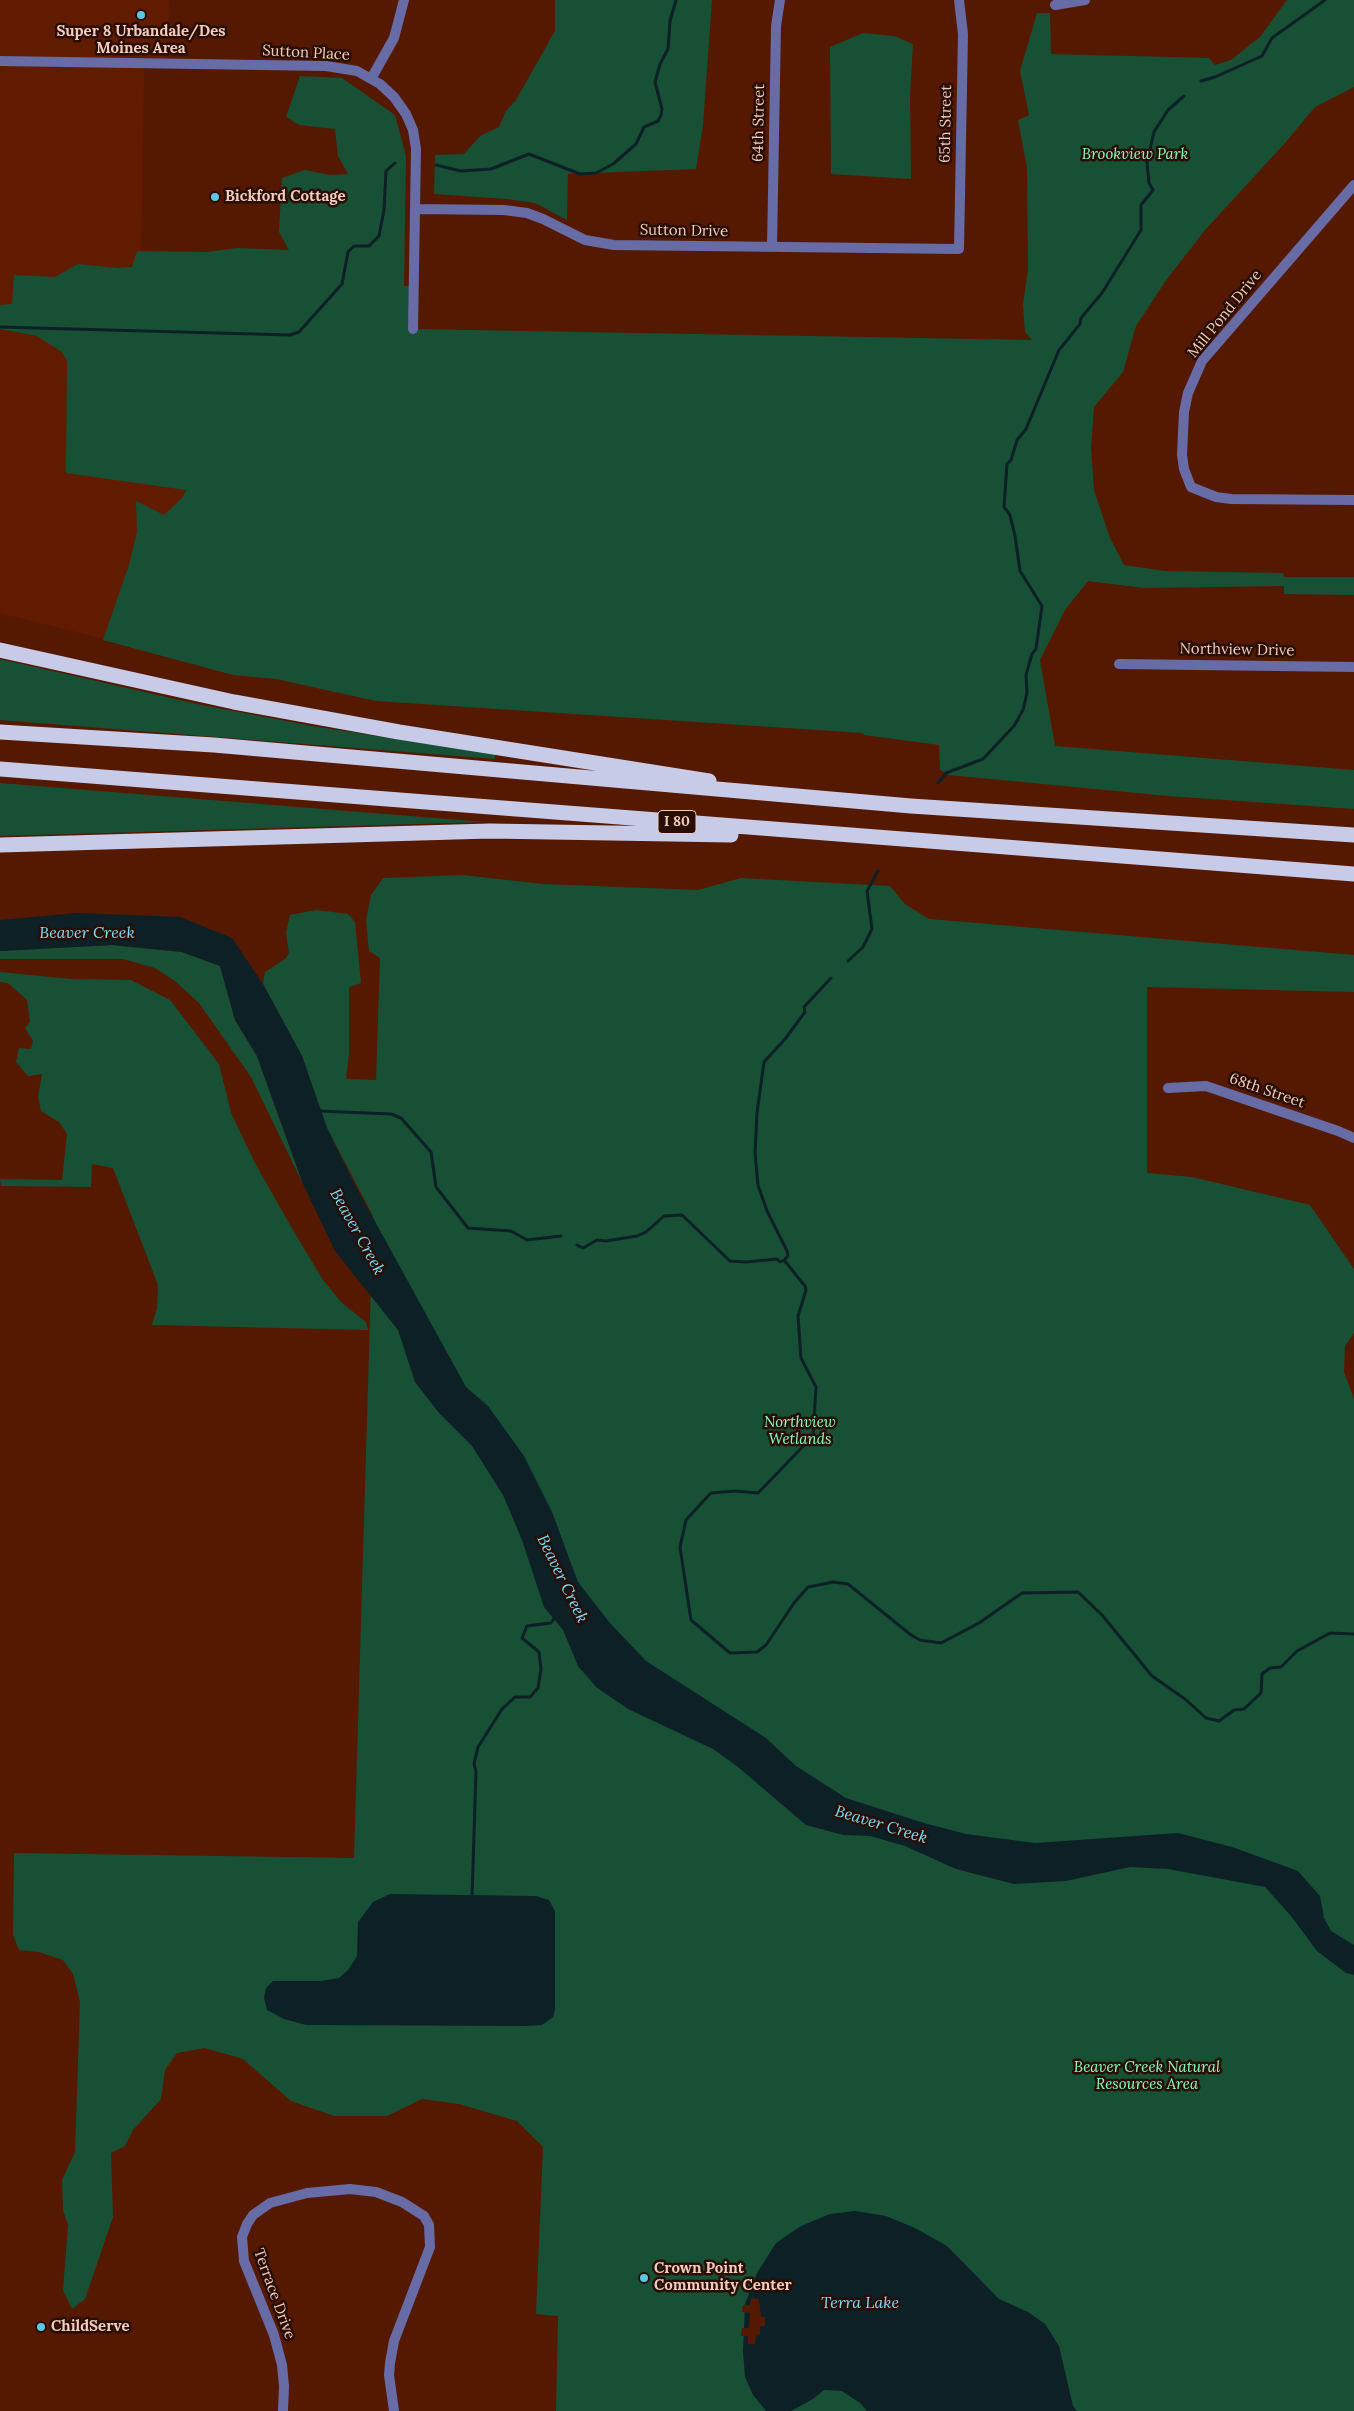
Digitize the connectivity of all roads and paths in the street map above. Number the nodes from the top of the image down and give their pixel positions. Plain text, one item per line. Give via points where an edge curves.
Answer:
1 (404, 0) edge
2 (780, 0) edge
3 (959, 0) edge
4 (1086, 0) edge
5 (1054, 4) dead end
6 (0, 61) edge
7 (372, 79) junction
8 (1354, 184) edge
9 (416, 209) junction
10 (772, 246) junction
11 (959, 249) joint
12 (413, 330) dead end
13 (1354, 500) edge
14 (0, 650) edge
15 (1119, 664) dead end
16 (1354, 667) edge
17 (0, 732) edge
18 (0, 769) edge
19 (744, 792) junction
20 (1354, 835) edge
21 (887, 838) junction
22 (0, 845) edge
23 (1354, 874) edge
24 (1168, 1088) dead end
25 (1354, 1138) edge
26 (283, 2411) edge
27 (394, 2411) edge

1 - 7 street via 394,38
2 - 10 street, 64th Street via 776,26
3 - 11 street, 65th Street via 963,34
4 - 5 street
6 - 7 street, Sutton Place via 326,66 357,71
7 - 9 street, Sutton Place via 394,97 413,130
8 - 13 street, Mill Pond Drive via 1202,362 1188,393 1182,455 1191,487 1204,493 1231,499
9 - 10 street, Sutton Drive via 527,213 570,234 600,244
9 - 12 street, Sutton Place
10 - 11 street, Sutton Drive
14 - 19 highway via 234,702 399,732 697,778
15 - 16 street, Northview Drive
17 - 19 highway via 214,745
18 - 21 highway, I 80
19 - 20 highway
21 - 22 highway via 490,831
21 - 23 highway, I 80
24 - 25 street, 68th Street via 1206,1086
26 - 27 street, Terrace Drive via 282,2365 274,2335 244,2261 242,2237 253,2215 270,2203 307,2193 350,2188 376,2192 402,2202 424,2216 429,2225 430,2247 394,2341 389,2375

